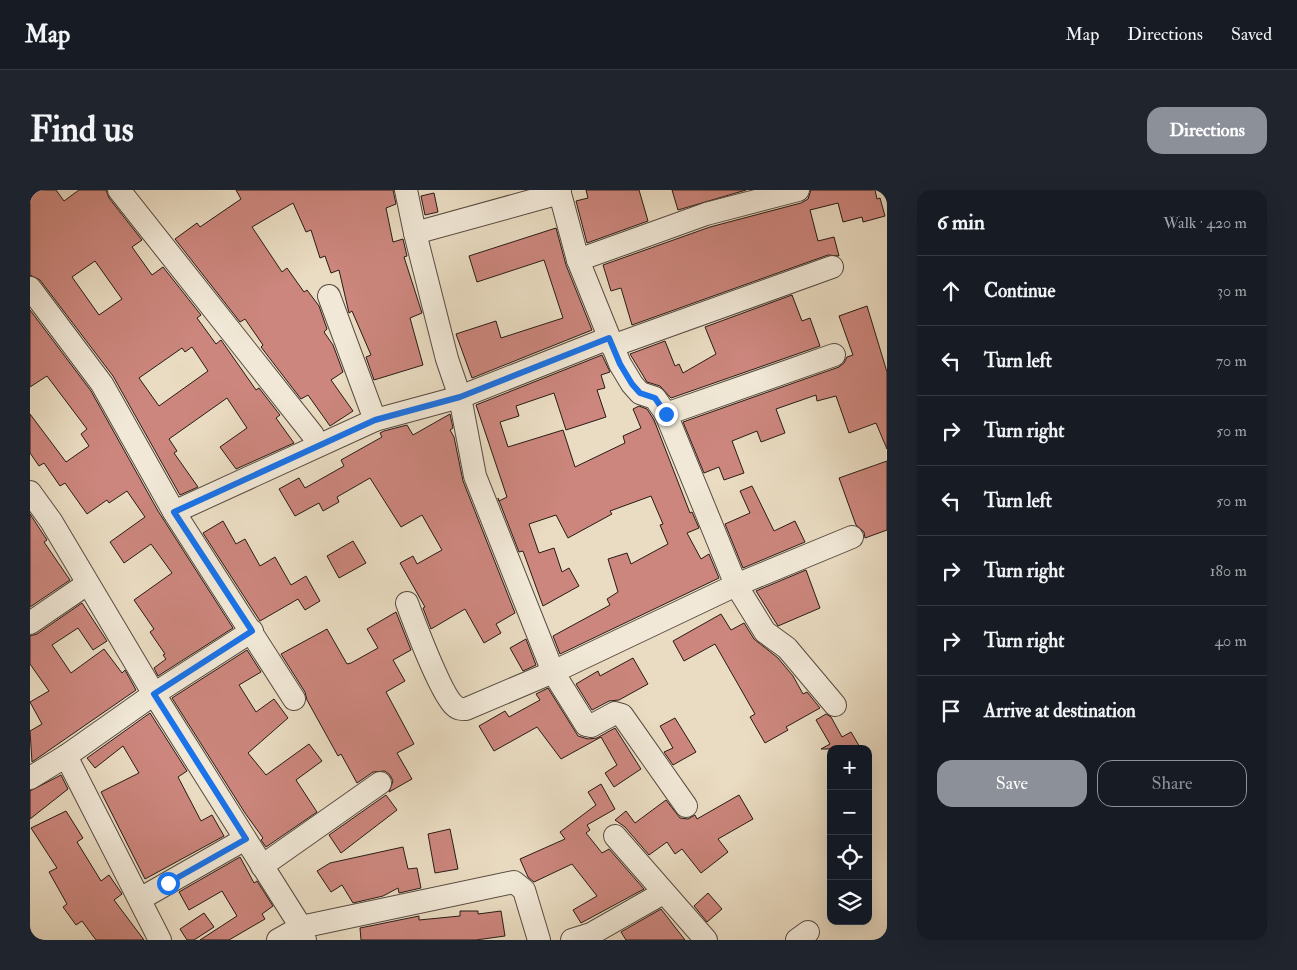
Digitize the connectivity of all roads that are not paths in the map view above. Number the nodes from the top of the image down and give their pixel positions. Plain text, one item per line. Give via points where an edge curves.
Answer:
1 (119, 190) edge
2 (406, 190) edge
3 (798, 190) edge
4 (560, 192) edge
5 (415, 233) junction
6 (578, 260) junction
7 (832, 268) dead end
8 (30, 288) edge
9 (329, 296) dead end
10 (610, 342) junction
11 (834, 355) dead end
12 (460, 397) junction
13 (666, 414) junction
14 (375, 420) junction
15 (313, 435) dead end
16 (30, 492) edge
17 (174, 512) junction
18 (852, 537) dead end
19 (87, 584) junction
20 (736, 585) junction
21 (407, 603) dead end
22 (30, 623) edge
23 (252, 631) junction
24 (553, 672) junction
25 (154, 694) junction
26 (294, 699) dead end
27 (835, 705) dead end
28 (66, 756) junction
29 (30, 778) edge
30 (380, 783) dead end
31 (686, 806) dead end
32 (615, 836) dead end
33 (246, 839) junction
34 (262, 866) junction
35 (663, 893) junction
36 (140, 900) junction
37 (303, 934) edge
38 (586, 938) edge
39 (160, 940) edge
40 (278, 940) edge
41 (539, 940) edge
42 (706, 940) edge

1 - 15 street
2 - 5 street
3 - 6 street via 706,214
4 - 5 street
4 - 6 street
5 - 12 street via 446,359
6 - 10 street
7 - 10 street
8 - 17 street via 102,384
9 - 14 street
10 - 12 street
10 - 13 street via 632,384 640,393 655,398
11 - 13 street
12 - 14 street
12 - 24 street via 475,476
13 - 20 street
14 - 17 street
16 - 19 street via 51,521
17 - 23 street
18 - 20 street
19 - 22 street
19 - 25 street
20 - 24 street
20 - 27 street via 765,632 787,648
21 - 24 street via 453,706 460,709 473,707
23 - 25 street
23 - 26 street
24 - 31 street via 586,725 591,726 616,713 622,715
25 - 28 street
25 - 33 street
28 - 29 street
28 - 36 street
30 - 34 street
32 - 35 street
33 - 34 street
33 - 36 street
34 - 37 street
35 - 38 street
35 - 42 street
36 - 39 street
37 - 40 street
37 - 41 street via 514,882 524,890

